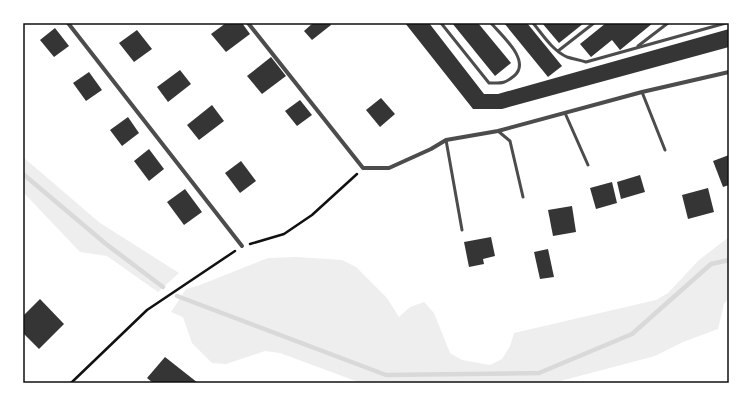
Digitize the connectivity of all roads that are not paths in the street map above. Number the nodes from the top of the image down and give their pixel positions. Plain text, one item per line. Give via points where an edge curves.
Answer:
1 (68, 23) edge
2 (248, 23) edge
3 (441, 23) edge
4 (491, 23) edge
5 (533, 23) edge
6 (594, 23) edge
7 (668, 23) edge
8 (726, 23) edge
9 (636, 48) junction
10 (558, 51) junction
11 (729, 72) edge
12 (642, 92) junction
13 (565, 113) junction
14 (498, 131) junction
15 (446, 140) junction
16 (664, 150) dead end
17 (588, 165) dead end
18 (523, 197) dead end
19 (462, 230) dead end
20 (242, 246) road end

1 - 20 street
2 - 15 street via 363,168 389,168 431,150
3 - 4 lane via 489,83 506,82 518,72 520,62 514,50
5 - 10 lane
6 - 10 lane
7 - 9 lane
8 - 9 lane
9 - 10 lane via 586,62
11 - 12 street
12 - 13 street
12 - 16 lane
13 - 14 street
13 - 17 lane
14 - 15 street
14 - 18 lane via 510,141
15 - 19 lane

